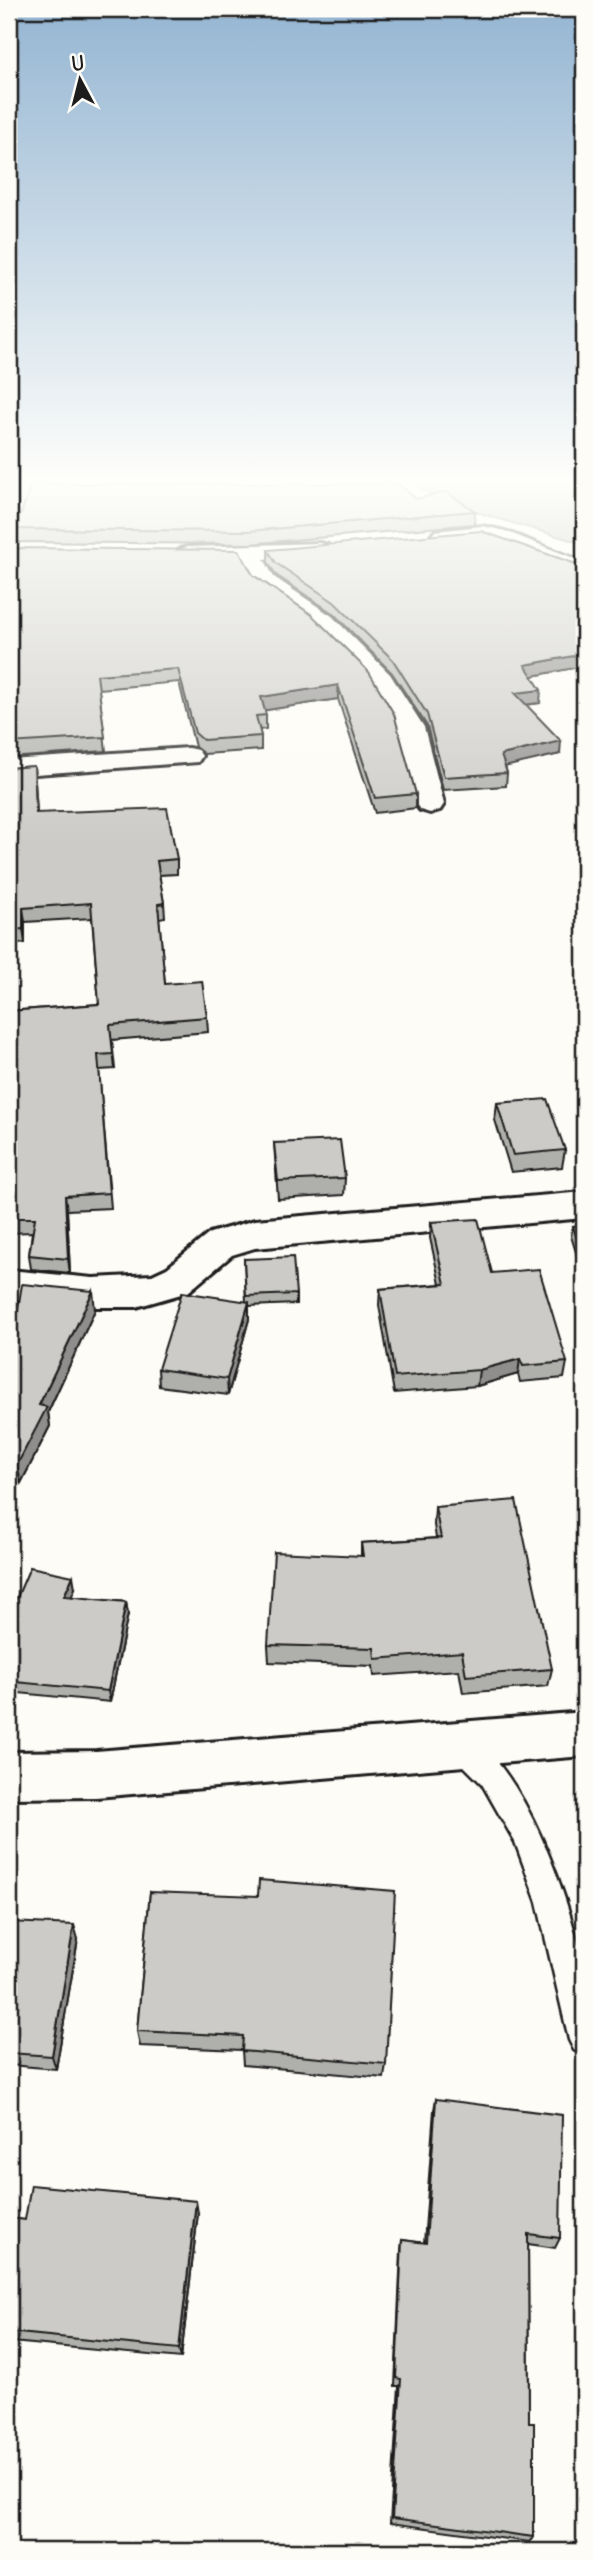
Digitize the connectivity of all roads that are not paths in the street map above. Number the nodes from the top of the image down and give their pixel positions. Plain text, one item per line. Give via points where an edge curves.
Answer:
1 (297, 603) edge
2 (188, 757) dead end
3 (9, 768) edge
4 (430, 804) dead end
5 (584, 1205) edge
6 (9, 1284) edge
7 (584, 1734) edge
8 (461, 1745) junction
9 (9, 1775) edge
10 (584, 2040) edge

1 - 4 street via 349,644 387,688 410,727
2 - 3 street
5 - 6 street via 255,1234 219,1245 182,1278 144,1290 114,1293
7 - 8 street
8 - 9 street via 96,1774
8 - 10 lane via 490,1773 540,1869

